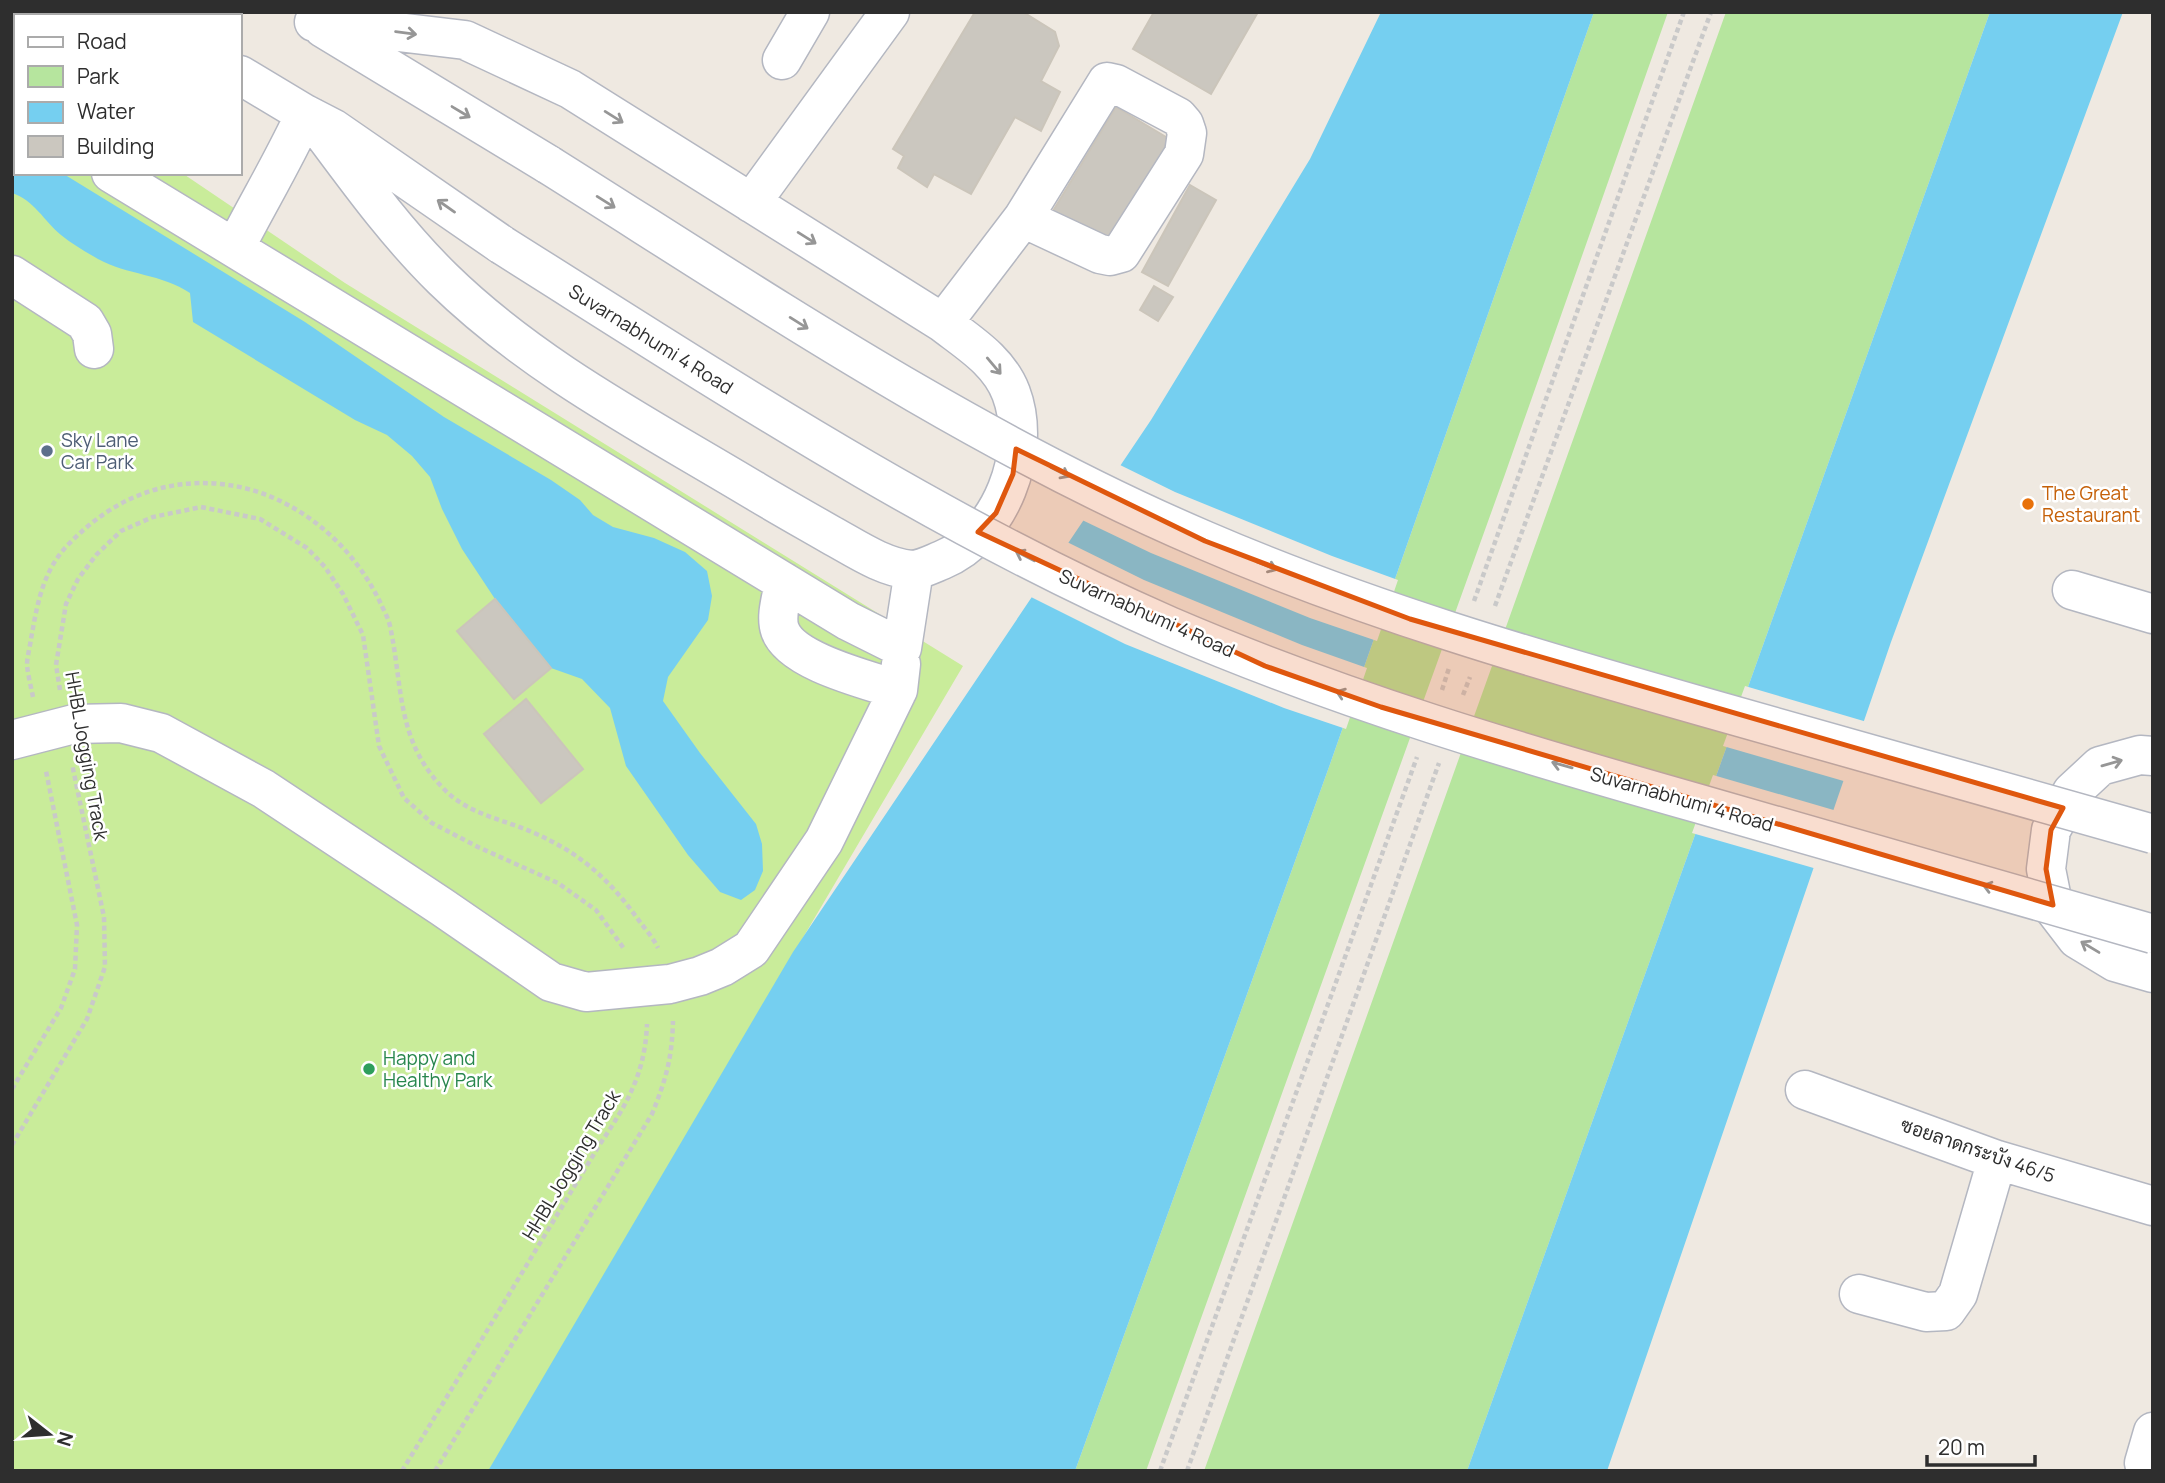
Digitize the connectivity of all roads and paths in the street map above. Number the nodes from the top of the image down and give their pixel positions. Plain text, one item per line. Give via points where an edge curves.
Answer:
1 (810, 12) edge
2 (890, 12) edge
3 (309, 17) edge
4 (782, 60) dead end
5 (242, 76) edge
6 (308, 116) junction
7 (114, 175) edge
8 (751, 203) junction
9 (1023, 218) junction
10 (235, 248) junction
11 (12, 275) edge
12 (943, 323) junction
13 (94, 349) dead end
14 (914, 570) junction
15 (784, 582) junction
16 (2072, 590) dead end
17 (2153, 614) edge
18 (902, 648) junction
19 (898, 690) junction
20 (65, 727) junction
21 (12, 740) edge
22 (2153, 756) edge
23 (2153, 834) edge
24 (2153, 934) edge
25 (2153, 973) edge
26 (642, 987) junction
27 (1805, 1090) dead end
28 (12, 1145) edge
29 (1997, 1160) junction
30 (2153, 1206) edge
31 (1859, 1294) dead end
32 (402, 1471) edge

1 - 4 street
2 - 8 street
3 -> 8 street via 465,40 570,89
3 -> 23 street, bridge via 873,369 1024,454 1205,541 1410,619 1530,657
5 - 6 street, Suvarnabhumi 4 Road
6 - 10 street
6 - 14 street via 399,233 491,322 557,371 777,505 868,555
24 -> 6 street, Suvarnabhumi 4 Road, bridge via 1510,750 1265,666 1165,624 959,522 845,458 502,245 334,129
7 - 10 street
8 -> 12 street
9 - 9 street via 1107,82 1184,124 1184,154 1121,253 1100,254
9 - 12 street
10 - 15 street
11 - 13 street via 85,322
12 -> 14 street via 995,365 1011,393 1017,432 1013,474 996,513 967,544
14 - 18 street
15 - 18 street
15 - 19 street via 780,630 790,645 810,659
16 - 17 street
18 - 19 street
19 - 26 street via 824,841 751,949 700,976
20 - 21 street
20 - 26 street via 121,723 161,733 264,789 551,982 586,992
20 - 26 path, HHBL Jogging Track via 57,665 66,604 97,554 121,531 153,517 201,507 260,519 307,548 343,594 363,635 379,746 404,798 432,823 558,883 596,910 631,958
20 - 28 path, HHBL Jogging Track via 104,916 104,967 87,1019
25 -> 22 street via 2115,962 2077,939 2054,909 2046,869 2051,830 2072,792 2100,766
26 - 32 path, HHBL Jogging Track via 648,1011 646,1045 626,1105
27 - 29 street, ซอยลาดกระบัง 46/5
29 - 30 street, ซอยลาดกระบัง 46/5
29 - 31 street via 1958,1294 1946,1311 1926,1312

